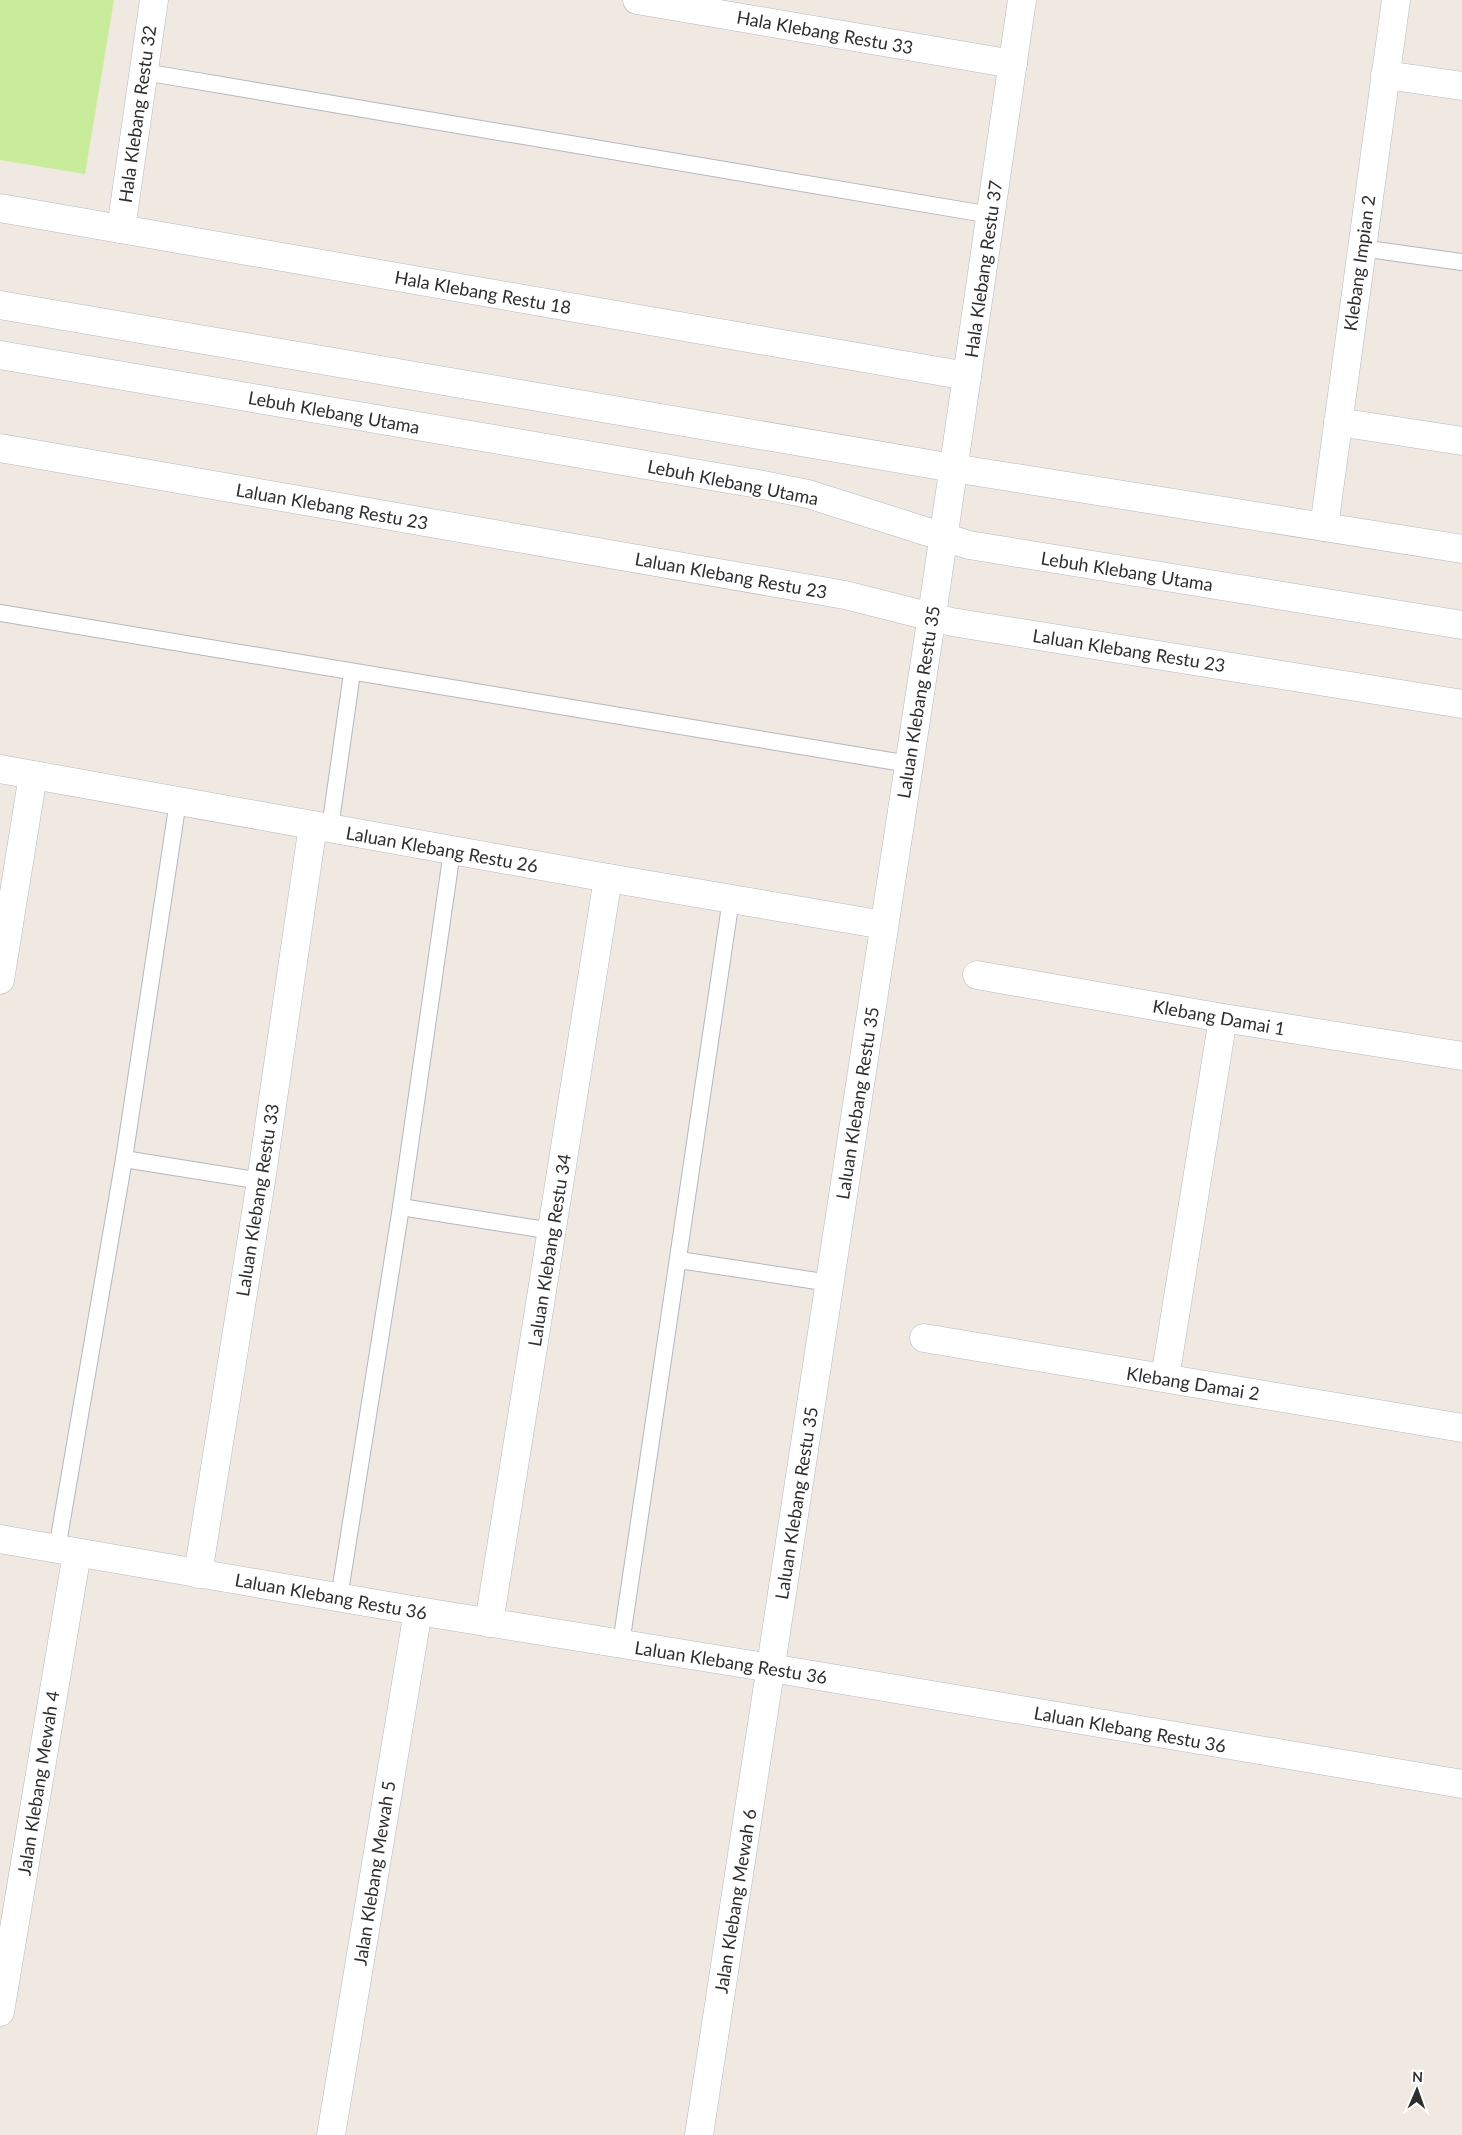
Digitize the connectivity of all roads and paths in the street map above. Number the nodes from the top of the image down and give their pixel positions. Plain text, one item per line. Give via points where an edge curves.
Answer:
1 (154, 0) edge
2 (637, 0) edge
3 (1022, 0) edge
4 (1396, 0) edge
5 (1012, 64) junction
6 (144, 72) junction
7 (1385, 74) junction
8 (1462, 86) edge
9 (0, 208) edge
10 (991, 215) junction
11 (120, 229) junction
12 (1361, 248) junction
13 (1462, 262) edge
14 (0, 305) edge
15 (0, 355) edge
16 (967, 376) junction
17 (1338, 422) junction
18 (1462, 441) edge
19 (0, 448) edge
20 (954, 468) junction
21 (1324, 527) junction
22 (944, 538) junction
23 (1462, 549) edge
24 (0, 613) edge
25 (932, 615) junction
26 (1462, 626) edge
27 (352, 673) junction
28 (1462, 704) edge
29 (909, 764) junction
30 (0, 770) edge
31 (32, 775) junction
32 (178, 801) junction
33 (322, 827) junction
34 (452, 851) junction
35 (608, 878) junction
36 (731, 899) junction
37 (884, 925) junction
38 (977, 975) dead end
39 (0, 980) edge
40 (1223, 1018) junction
41 (1462, 1056) edge
42 (124, 1159) junction
43 (261, 1181) junction
44 (401, 1206) junction
45 (552, 1231) junction
46 (679, 1260) junction
47 (830, 1283) junction
48 (924, 1338) dead end
49 (1165, 1378) junction
50 (1462, 1428) edge
51 (0, 1540) edge
52 (67, 1551) junction
53 (198, 1574) junction
54 (339, 1598) junction
55 (418, 1611) junction
56 (489, 1622) junction
57 (622, 1644) junction
58 (770, 1668) junction
59 (1462, 1784) edge
60 (0, 2012) edge
61 (331, 2135) edge
62 (699, 2135) edge

1 - 6 street, Hala Klebang Restu 32
2 - 5 street, Hala Klebang Restu 33
3 - 5 street, Hala Klebang Restu 37
4 - 7 street, Klebang Impian 2
5 - 10 street, Hala Klebang Restu 37
6 - 10 lane
6 - 11 street, Hala Klebang Restu 32
7 - 8 street
7 - 12 street, Klebang Impian 2
9 - 11 street, Hala Klebang Restu 18
10 - 16 street, Hala Klebang Restu 37
11 - 16 street, Hala Klebang Restu 18
12 - 13 lane
12 - 17 street, Klebang Impian 2
14 - 20 street
15 - 22 street, Lebuh Klebang Utama via 758,484 808,494
16 - 20 street, Hala Klebang Restu 37
17 - 18 street
17 - 21 street, Klebang Impian 2
19 - 25 street, Laluan Klebang Restu 23 via 845,595
20 - 21 street
20 - 22 street, Hala Klebang Restu 37
21 - 23 street
22 - 25 street, Laluan Klebang Restu 35
22 - 26 street, Lebuh Klebang Utama via 969,545
24 - 27 lane
25 - 28 street, Laluan Klebang Restu 23 via 952,622
25 - 29 street, Laluan Klebang Restu 35
27 - 29 lane
27 - 33 lane
29 - 37 street, Laluan Klebang Restu 35
30 - 31 street, Laluan Klebang Restu 26
31 - 32 street, Laluan Klebang Restu 26
31 - 39 street
32 - 33 street, Laluan Klebang Restu 26
32 - 42 lane
33 - 34 street, Laluan Klebang Restu 26
33 - 43 street, Laluan Klebang Restu 33
34 - 35 street, Laluan Klebang Restu 26
34 - 44 lane
35 - 36 street, Laluan Klebang Restu 26
35 - 45 street, Laluan Klebang Restu 34
36 - 37 street, Laluan Klebang Restu 26
36 - 46 lane
37 - 47 street, Laluan Klebang Restu 35
38 - 40 street, Klebang Damai 1
40 - 41 street, Klebang Damai 1
40 - 49 street
42 - 43 lane
42 - 52 lane
43 - 53 street, Laluan Klebang Restu 33
44 - 45 lane
44 - 54 lane
45 - 56 street, Laluan Klebang Restu 34
46 - 47 lane
46 - 57 lane
47 - 58 street, Laluan Klebang Restu 35
48 - 49 street, Klebang Damai 2
49 - 50 street, Klebang Damai 2
51 - 52 street, Laluan Klebang Restu 36
52 - 53 street, Laluan Klebang Restu 36
52 - 60 street, Jalan Klebang Mewah 4
53 - 54 street, Laluan Klebang Restu 36
54 - 55 street, Laluan Klebang Restu 36
55 - 56 street, Laluan Klebang Restu 36
55 - 61 street, Jalan Klebang Mewah 5
56 - 57 street, Laluan Klebang Restu 36
57 - 58 street, Laluan Klebang Restu 36
58 - 59 street, Laluan Klebang Restu 36
58 - 62 street, Jalan Klebang Mewah 6

